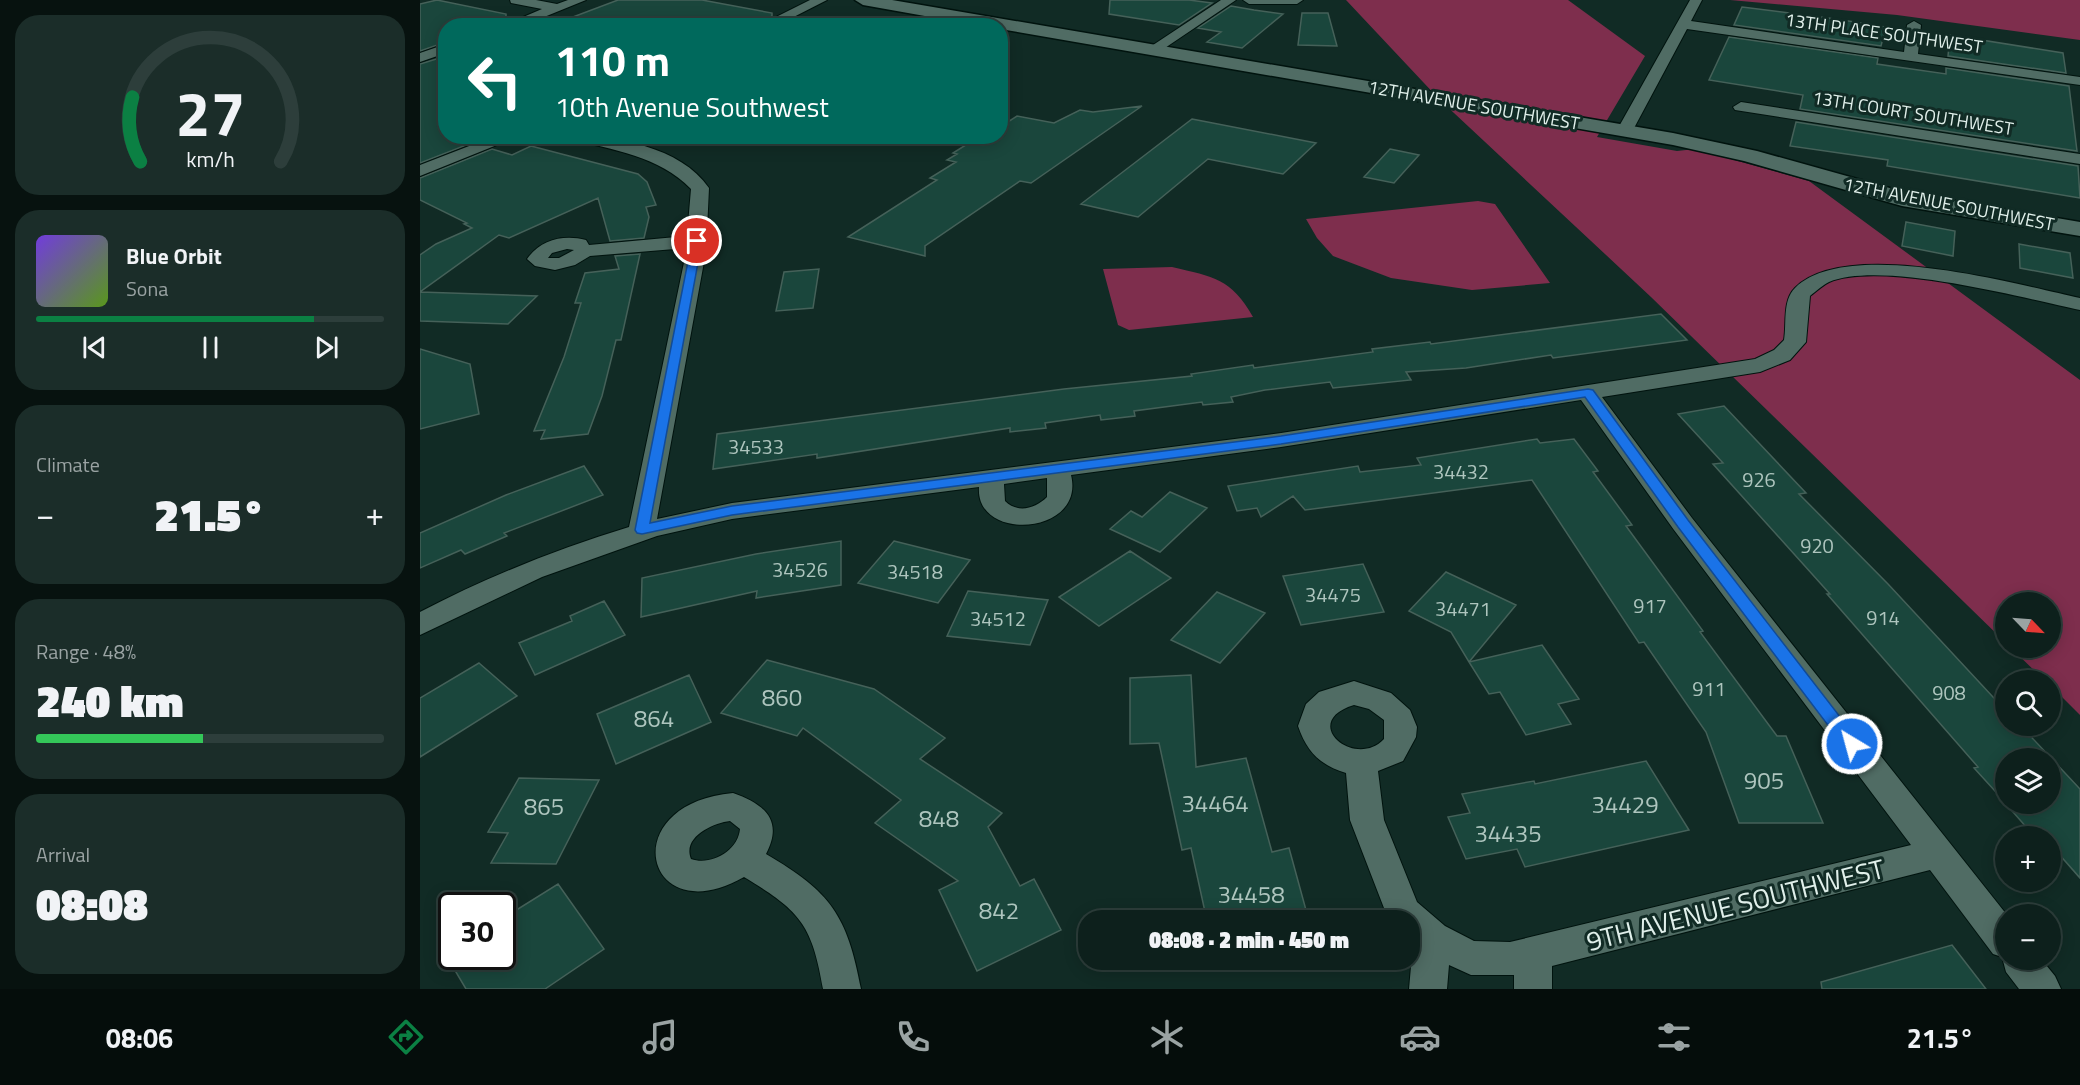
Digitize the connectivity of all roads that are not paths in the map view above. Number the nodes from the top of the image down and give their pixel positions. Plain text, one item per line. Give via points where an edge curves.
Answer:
1 (516, 0) edge
2 (580, 0) edge
3 (821, 0) edge
4 (863, 0) edge
5 (1230, 0) edge
6 (1249, 0) edge
7 (1297, 0) edge
8 (1696, 0) edge
9 (558, 8) junction
10 (530, 18) edge
11 (782, 18) edge
12 (970, 18) edge
13 (1008, 24) edge
14 (1682, 24) junction
15 (1914, 24) dead end
16 (1154, 49) junction
17 (438, 51) edge
18 (1911, 56) junction
19 (420, 58) edge
20 (2080, 81) edge
21 (1741, 107) dead end
22 (1625, 130) junction
23 (490, 144) edge
24 (606, 144) edge
25 (2080, 159) edge
26 (420, 171) edge
27 (2080, 229) edge
28 (697, 241) junction
29 (584, 251) dead end
30 (2080, 304) edge
31 (1588, 393) junction
32 (1057, 468) junction
33 (992, 477) junction
34 (642, 530) junction
35 (420, 625) edge
36 (1361, 762) dead end
37 (1936, 854) junction
38 (744, 859) dead end
39 (1995, 928) edge
40 (1432, 938) junction
41 (2027, 970) edge
42 (1533, 971) edge
43 (842, 989) edge
44 (1428, 989) edge
45 (2042, 989) edge

1 - 9 street
2 - 9 street
3 - 11 street
4 - 12 street, 12TH AVENUE SOUTHWEST
5 - 16 street
6 - 7 street
8 - 14 street
9 - 10 street
13 - 16 street, 12TH AVENUE SOUTHWEST
14 - 18 street, 13TH PLACE SOUTHWEST
14 - 22 street
15 - 18 street
16 - 22 street, 12TH AVENUE SOUTHWEST
17 - 19 street
18 - 20 street, 13TH PLACE SOUTHWEST
21 - 25 street, 13TH COURT SOUTHWEST
22 - 27 street, 12TH AVENUE SOUTHWEST via 1749,156 1902,199
23 - 26 street
24 - 28 street via 652,156 690,177 700,188
28 - 29 street
28 - 34 street
30 - 31 street via 1901,270 1833,275 1802,292 1797,303 1795,342 1782,355 1733,371
31 - 32 street via 1281,440
31 - 37 street via 1683,524
32 - 33 street
32 - 33 street via 1061,490 1055,504 1035,515 1022,516 994,506
33 - 34 street via 732,511
34 - 35 street via 536,569
36 - 40 street, 9TH AVENUE SOUTHWEST via 1367,820 1402,912
37 - 39 street
37 - 42 street, 9TH AVENUE SOUTHWEST
38 - 43 street via 800,894 825,921
40 - 42 street, 9TH AVENUE SOUTHWEST via 1470,958 1510,959
40 - 44 street
41 - 45 street

